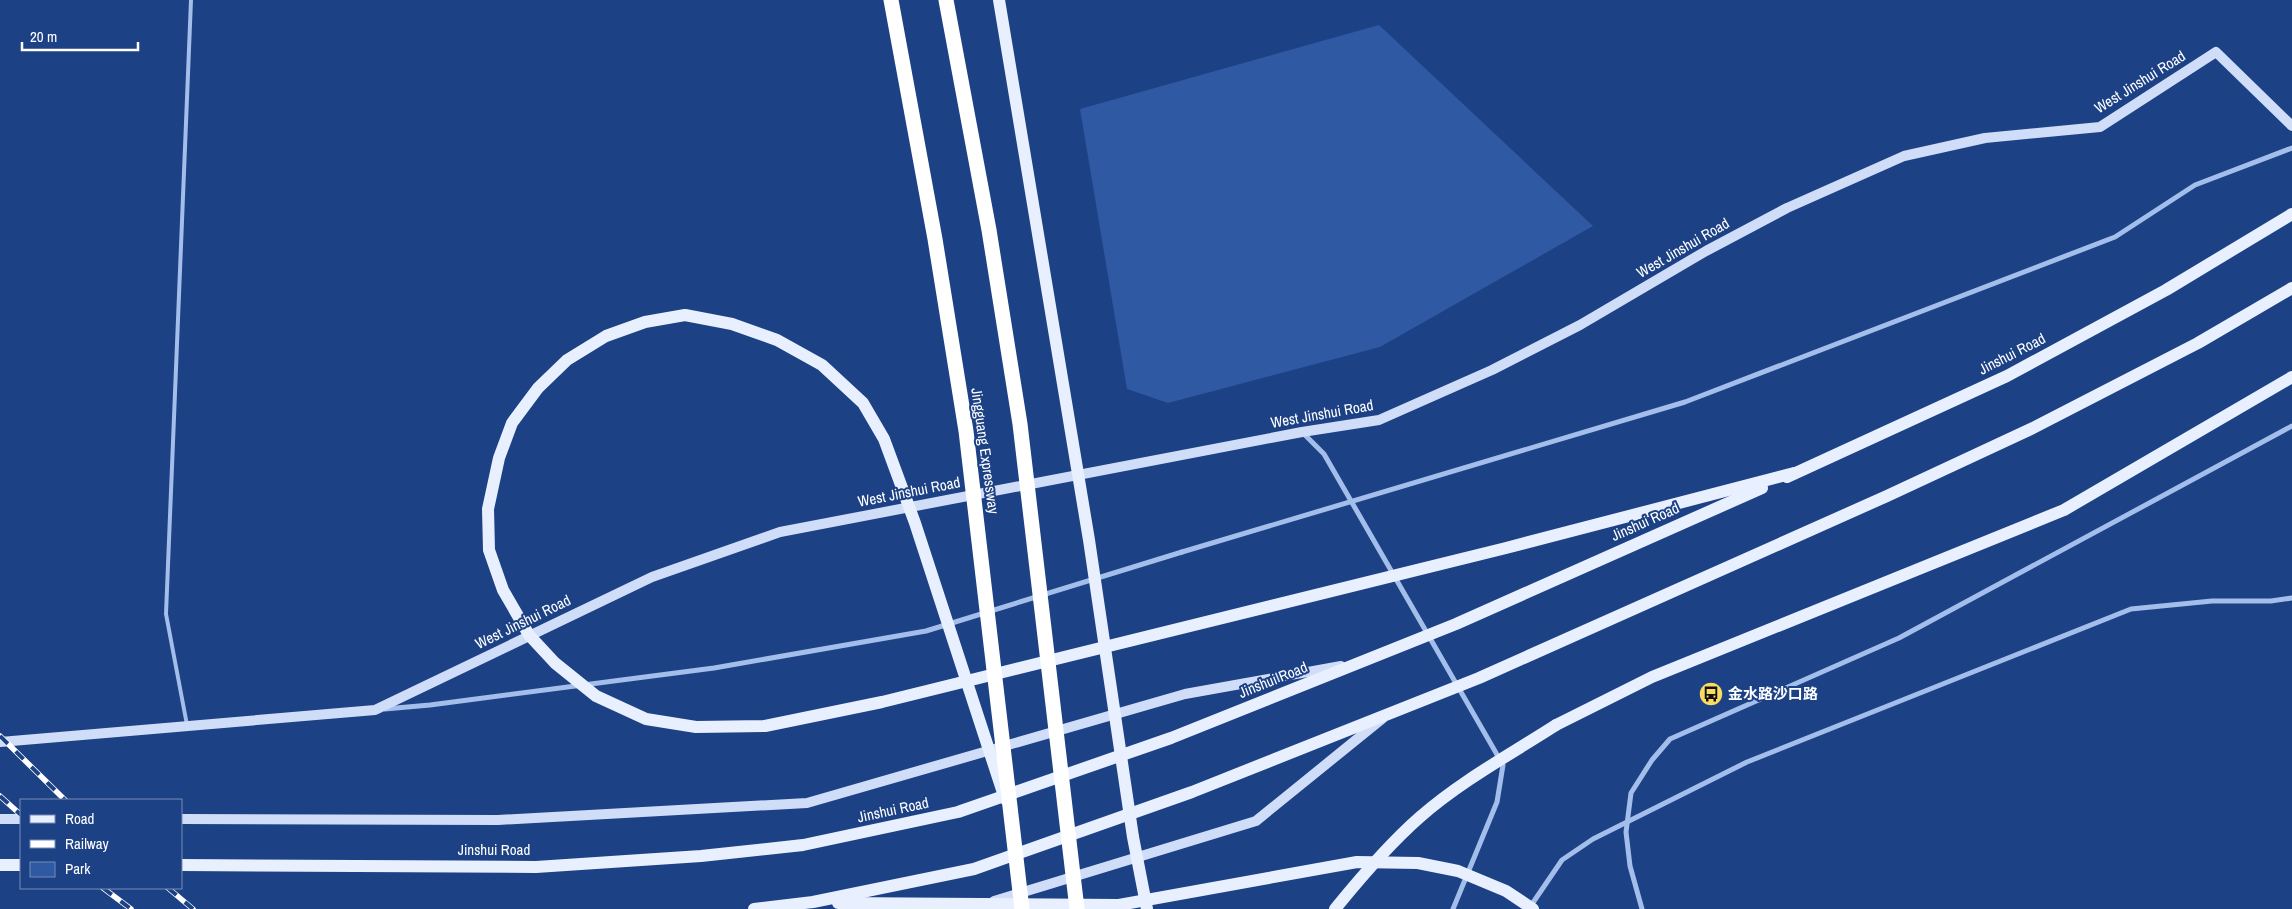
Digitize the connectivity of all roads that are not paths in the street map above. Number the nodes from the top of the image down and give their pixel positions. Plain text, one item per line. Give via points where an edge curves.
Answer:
1 (191, 0) edge
2 (891, 0) edge
3 (946, 0) edge
4 (999, 0) edge
5 (2292, 126) edge
6 (2292, 148) edge
7 (2292, 214) edge
8 (2292, 288) edge
9 (2292, 377) edge
10 (2292, 426) edge
11 (1302, 432) junction
12 (1794, 473) junction
13 (2292, 598) edge
14 (1359, 663) junction
15 (375, 710) junction
16 (1390, 713) junction
17 (187, 725) junction
18 (0, 742) edge
19 (0, 819) edge
20 (20, 819) edge
21 (182, 819) edge
22 (1013, 825) junction
23 (0, 865) edge
24 (20, 865) edge
25 (182, 865) edge
26 (813, 902) junction
27 (754, 909) edge
28 (969, 909) edge
29 (1022, 909) edge
30 (1076, 909) edge
31 (1147, 909) edge
32 (1335, 909) edge
33 (1453, 909) edge
34 (1528, 909) edge
35 (1533, 909) edge
36 (1642, 909) edge

1 - 17 lane via 166,614
2 - 22 highway, Jingguang Expressway, bridge via 966,431
3 - 30 highway, bridge via 989,230 1020,424
4 - 31 main road, bridge
5 - 11 main road, West Jinshui Road via 2216,52 2100,127 1985,138 1904,156 1787,208 1580,325 1492,370 1379,420
6 - 15 street, bridge via 2195,186 2115,237 1684,402 926,631 714,668
7 - 12 main road, Jinshui Road, bridge via 2166,290 2007,376
8 - 16 main road, bridge via 2198,343 2033,428 1488,674
9 - 32 main road, bridge via 2064,510 1652,677 1556,725 1420,817 1364,872
10 - 36 street, bridge via 1899,638 1670,739 1631,793 1626,832 1630,866
11 - 15 main road, West Jinshui Road via 780,532 652,576
11 - 33 street via 1324,454 1503,765 1497,802
12 - 14 main road, Jinshui Road, bridge via 1456,624
12 - 22 main road, bridge via 1506,548 969,680 959,683 882,702 765,726 696,727 646,719 596,696 555,663 528,635 503,590 489,550 488,509 499,458 512,423 538,388 567,360 606,336 645,322 685,315 732,324 777,340 822,365 863,403 884,439 915,522 930,570 937,589 964,674 967,683 970,693
13 - 34 street via 2131,609 1747,762 1593,839 1562,860
14 - 21 main road via 1185,694 807,803 498,820
14 - 25 main road, Jinshui Road, bridge via 1171,738 958,812 804,845 701,856 536,867
15 - 17 main road
16 - 26 main road, bridge via 1192,792 974,869
16 - 28 main road via 1256,821
17 - 18 main road
19 - 20 main road
22 - 29 highway, Jingguang Expressway, bridge
23 - 24 main road
26 - 27 main road, bridge
26 - 35 main road, bridge via 1119,905 1366,862 1418,863 1458,871 1506,891

